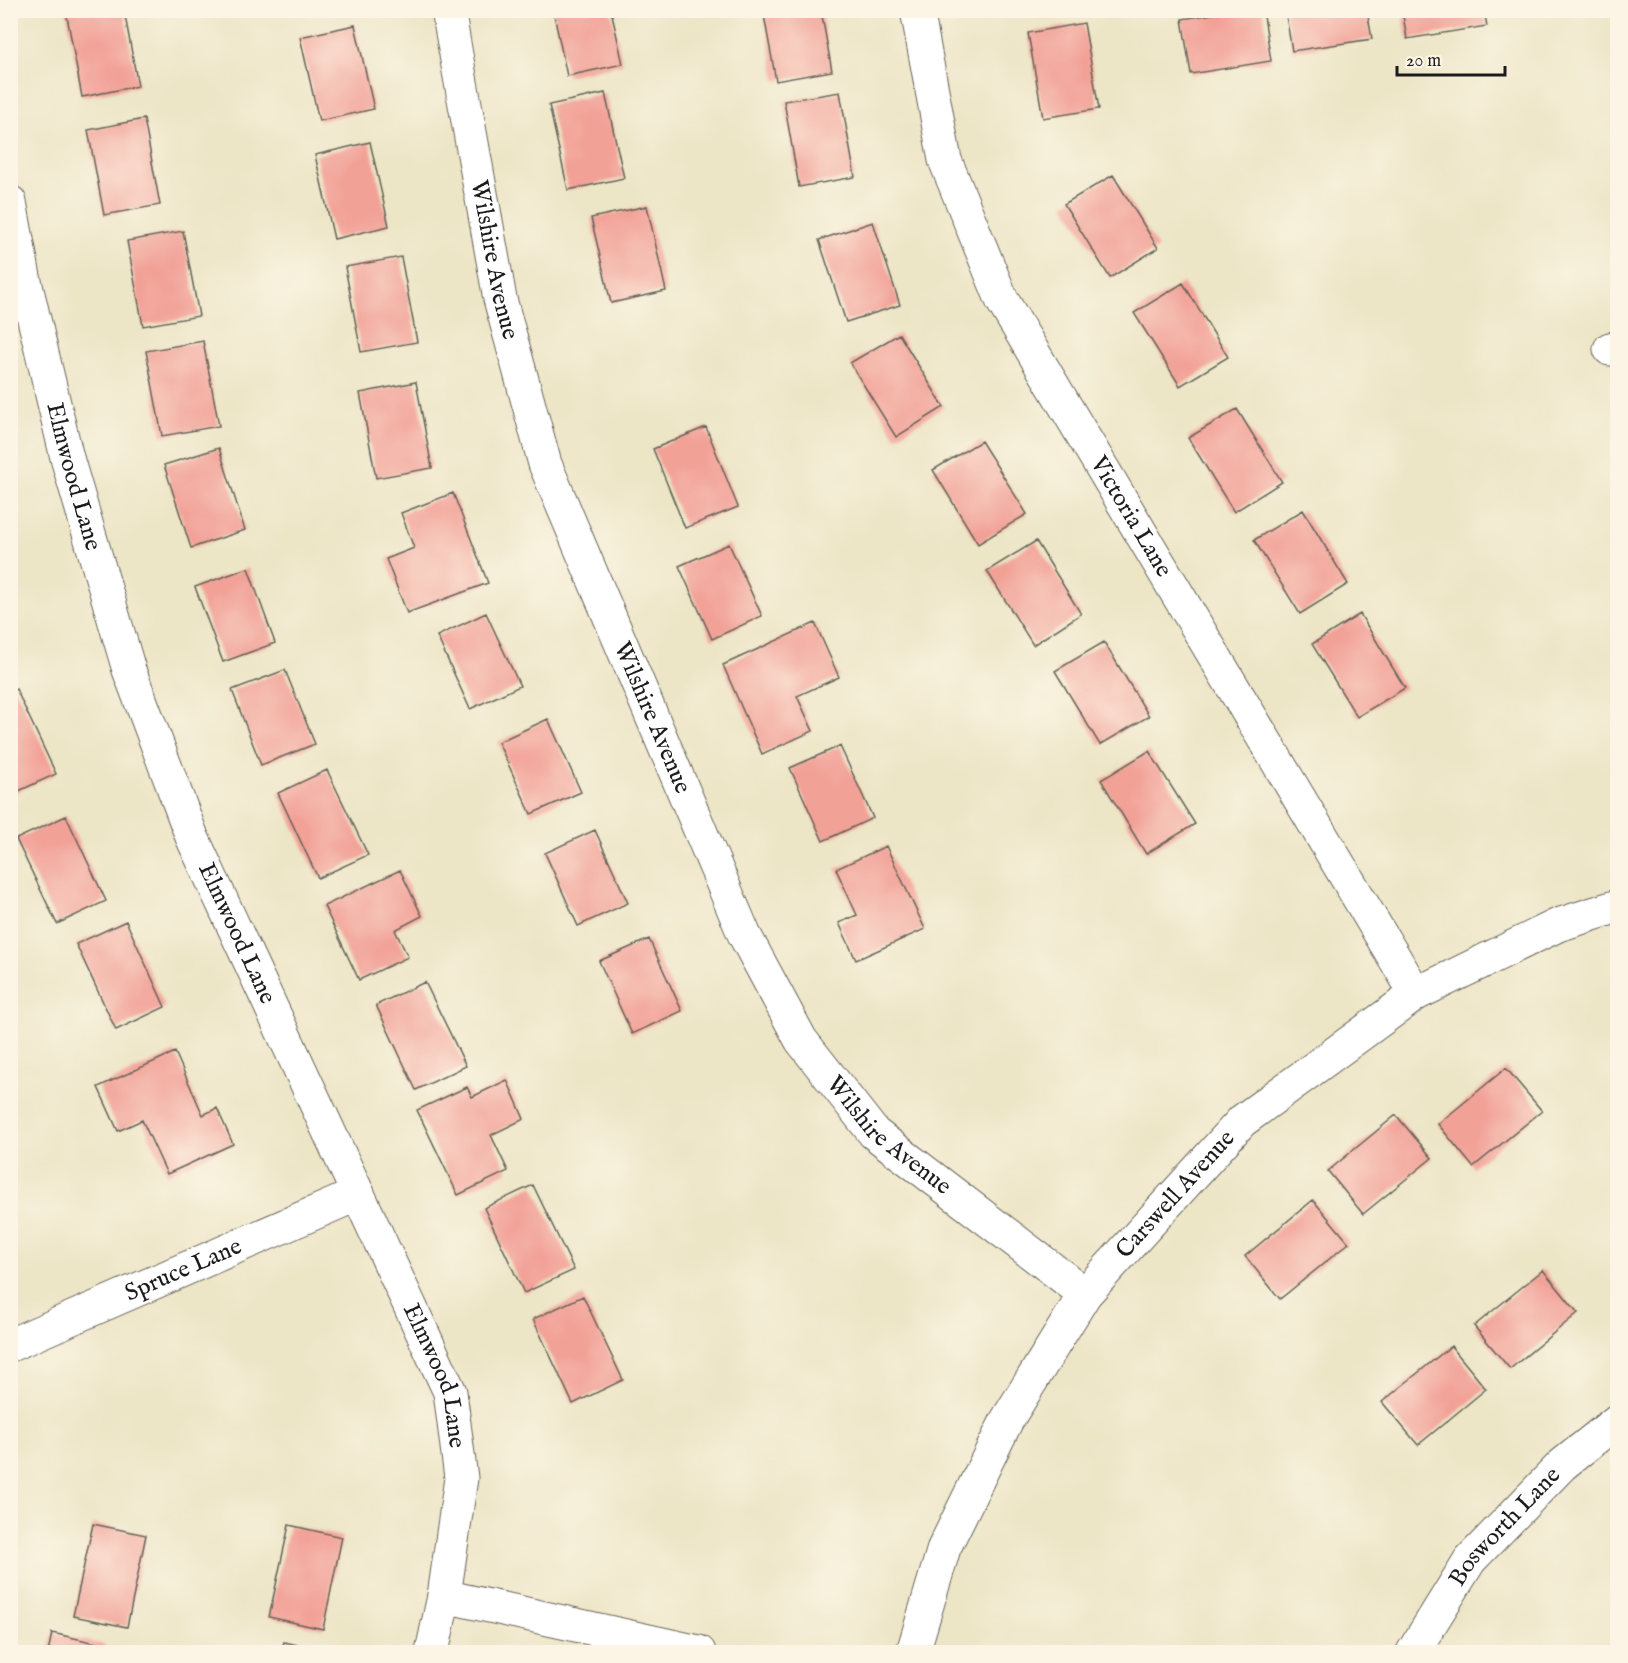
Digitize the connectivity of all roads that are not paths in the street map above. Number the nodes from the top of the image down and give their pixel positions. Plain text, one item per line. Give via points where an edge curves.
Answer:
1 (448, 10) edge
2 (917, 10) edge
3 (10, 202) edge
4 (1617, 906) edge
5 (1416, 994) junction
6 (358, 1194) junction
7 (1084, 1294) junction
8 (10, 1345) edge
9 (1617, 1420) edge
10 (444, 1596) junction
11 (432, 1653) edge
12 (699, 1653) edge
13 (913, 1653) edge
14 (1413, 1653) edge

1 - 7 street, Wilshire Avenue via 500,300 545,464 744,934 801,1040 874,1133
2 - 5 street, Victoria Lane via 945,160 1002,300
3 - 6 street, Elmwood Lane via 67,458 129,670 192,837
4 - 5 street, Carswell Avenue via 1558,925
5 - 7 street, Carswell Avenue via 1242,1122
6 - 8 street, Spruce Lane
6 - 10 street, Elmwood Lane via 450,1392 461,1478
7 - 13 street, Carswell Avenue via 1007,1420 944,1548
9 - 14 street, Bosworth Lane via 1562,1465 1470,1560
10 - 11 street, Elmwood Lane
10 - 12 street

